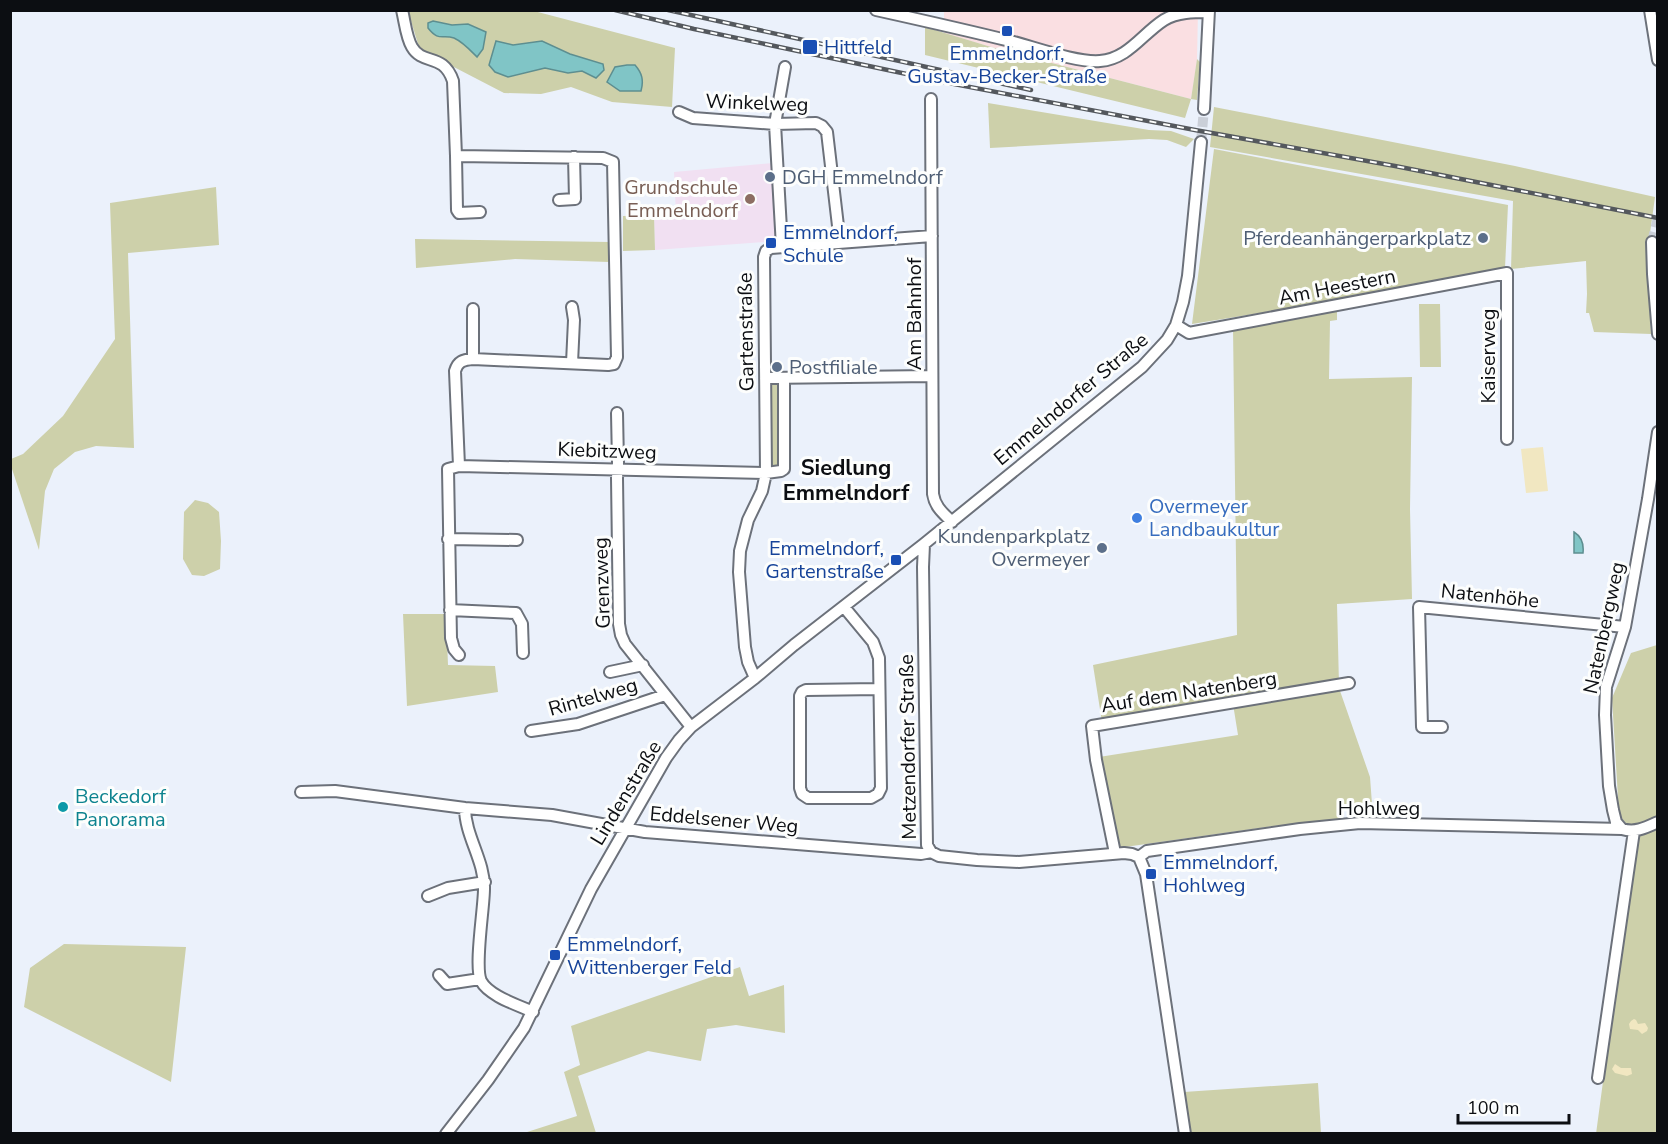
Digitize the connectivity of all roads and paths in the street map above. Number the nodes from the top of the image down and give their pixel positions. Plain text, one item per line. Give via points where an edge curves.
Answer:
1 (402, 10) edge
2 (876, 10) edge
3 (1650, 10) edge
4 (1209, 11) edge
5 (1658, 60) edge
6 (785, 67) dead end
7 (931, 99) dead end
8 (1204, 108) tunnel mouth
9 (679, 112) dead end
10 (775, 124) junction
11 (1201, 142) tunnel mouth
12 (456, 156) junction
13 (574, 157) junction
14 (559, 200) dead end
15 (480, 212) dead end
16 (932, 236) junction
17 (1652, 242) dead end
18 (840, 243) junction
19 (782, 247) junction
20 (1507, 273) joint
21 (572, 307) dead end
22 (473, 309) dead end
23 (1176, 325) junction
24 (1658, 334) edge
25 (473, 359) junction
26 (572, 363) junction
27 (932, 376) junction
28 (765, 378) junction
29 (784, 378) junction
30 (618, 413) dead end
31 (1658, 432) edge
32 (1507, 439) dead end
33 (459, 466) junction
34 (616, 471) junction
35 (766, 473) junction
36 (952, 522) junction
37 (448, 539) junction
38 (517, 540) dead end
39 (924, 544) junction
40 (844, 607) junction
41 (450, 610) junction
42 (1625, 627) junction
43 (523, 653) dead end
44 (459, 655) dead end
45 (643, 665) junction
46 (610, 672) dead end
47 (755, 678) junction
48 (1348, 683) dead end
49 (879, 689) junction
50 (665, 695) junction
51 (1442, 727) dead end
52 (692, 728) junction
53 (531, 731) dead end
54 (301, 792) dead end
55 (465, 808) junction
56 (1658, 822) edge
57 (625, 829) junction
58 (1622, 829) junction
59 (1634, 831) junction
60 (931, 852) junction
61 (1115, 854) junction
62 (1139, 857) junction
63 (484, 882) junction
64 (428, 896) dead end
65 (440, 975) dead end
66 (480, 979) junction
67 (532, 1012) junction
68 (1598, 1078) dead end
69 (446, 1134) edge
70 (1185, 1134) edge

1 - 12 street via 412,49 449,70 453,81
2 - 4 street via 1081,60 1101,61 1138,44 1166,19
3 - 5 street
4 - 8 street
6 - 10 street
7 - 16 street, Am Bahnhof
9 - 10 street, Winkelweg via 693,118
10 - 18 street, Winkelweg via 816,123 827,132
10 - 19 street
11 - 23 street, Emmelndorfer Straße via 1188,276
12 - 13 street
12 - 15 street via 457,210
13 - 14 street via 575,199
13 - 26 street via 613,162 617,357 614,364 608,365
16 - 18 street
16 - 27 street, Am Bahnhof
17 - 24 street
18 - 19 street
19 - 28 street, Gartenstraße via 771,248 764,257
20 - 23 street, Am Heestern via 1189,333
20 - 32 street, Kaiserweg
21 - 26 street
22 - 25 street
23 - 36 street, Emmelndorfer Straße via 1142,368
25 - 26 street
25 - 33 street via 458,363 455,371
27 - 29 street
27 - 36 street, Am Bahnhof via 933,494 939,509
28 - 29 street
28 - 35 street, Gartenstraße
29 - 35 street, Gartenstraße via 784,469
30 - 34 street, Grenzweg
31 - 42 street, Natenbergweg
33 - 34 street, Kiebitzweg
33 - 37 street, Kiebitzweg via 448,469
34 - 35 street, Kiebitzweg
34 - 45 street, Grenzweg via 619,624 625,644
35 - 47 street, Gartenstraße via 740,551 744,646
36 - 39 street, Emmelndorfer Straße
37 - 38 street
37 - 41 street
39 - 40 street, Lindenstraße
39 - 60 street, Metzendorfer Straße via 926,837
40 - 47 street, Lindenstraße
40 - 49 street via 877,650
41 - 43 street via 516,612 522,624
41 - 44 street via 451,638
42 - 51 street, Natenhöhe via 1419,607 1422,727
42 - 58 street, Natenbergweg via 1608,678 1605,715 1612,810
45 - 46 street
45 - 50 street, Grenzweg
47 - 52 street, Lindenstraße
48 - 61 street, Auf dem Natenberg via 1092,726
49 - 49 street via 878,794 871,798 808,798 802,794 802,692
50 - 52 street, Grenzweg
50 - 53 street, Rintelweg via 578,724
52 - 57 street, Lindenstraße via 669,753
54 - 55 street, Eddelsener Weg via 335,791
55 - 57 street, Eddelsener Weg via 552,815
55 - 63 street via 466,825
56 - 59 street
57 - 60 street, Eddelsener Weg
57 - 67 street, Lindenstraße via 591,889
58 - 59 street, Hohlweg
58 - 62 street, Hohlweg via 1360,823 1148,851
59 - 68 street
60 - 61 street, Metzendorfer Straße via 1004,862
61 - 62 street, Metzendorfer Straße
62 - 70 street via 1146,874
63 - 64 street
63 - 66 street
65 - 66 street via 447,984
66 - 67 street via 494,994
67 - 69 street, Lindenstraße via 513,1046

